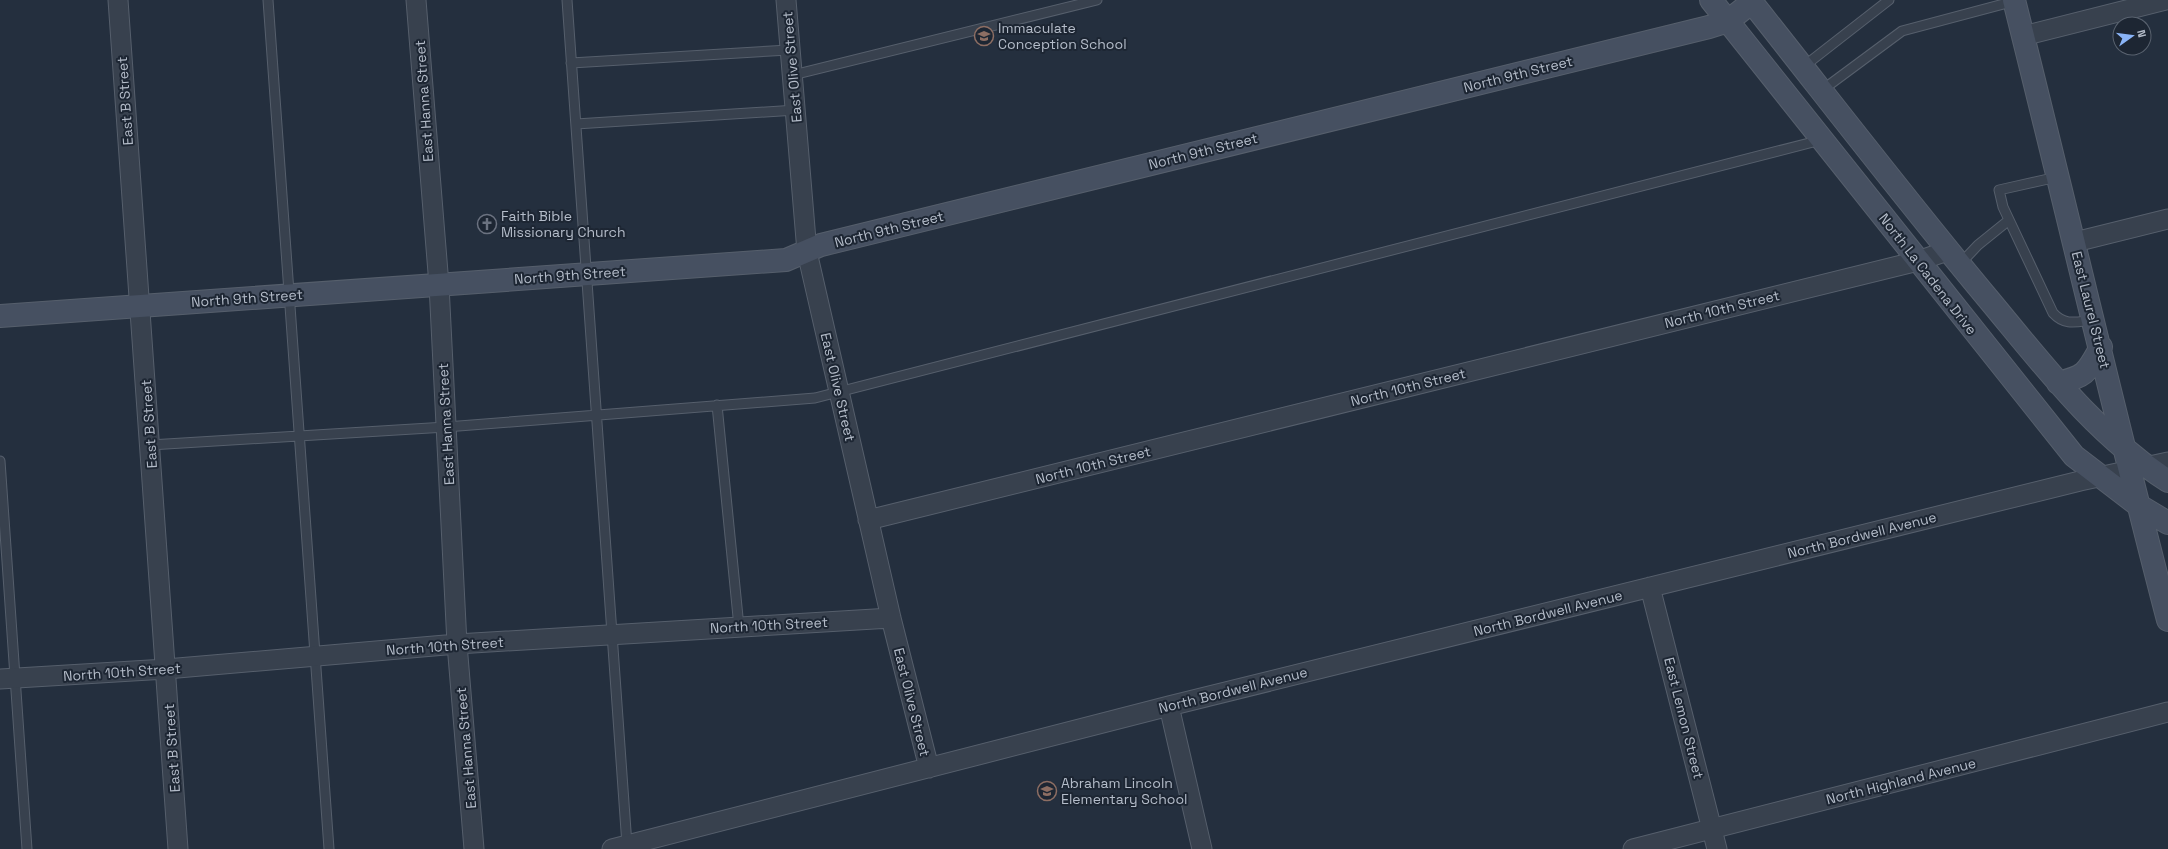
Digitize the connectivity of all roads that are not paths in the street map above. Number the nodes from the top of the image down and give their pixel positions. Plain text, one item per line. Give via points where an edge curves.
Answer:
1 (118, 0) edge
2 (268, 0) edge
3 (416, 0) edge
4 (567, 0) edge
5 (786, 0) edge
6 (1097, 0) edge
7 (1711, 0) edge
8 (1889, 0) edge
9 (2014, 0) edge
10 (2166, 0) edge
11 (1752, 1) edge
12 (1728, 21) junction
13 (2023, 36) junction
14 (789, 50) junction
15 (571, 63) junction
16 (1803, 67) junction
17 (793, 76) junction
18 (1821, 90) junction
19 (796, 110) junction
20 (576, 124) junction
21 (1822, 140) junction
22 (2058, 176) junction
23 (2168, 219) edge
24 (2009, 220) junction
25 (2075, 242) junction
26 (807, 252) junction
27 (1953, 258) junction
28 (1918, 261) junction
29 (586, 274) junction
30 (439, 285) junction
31 (290, 295) junction
32 (140, 306) junction
33 (0, 316) edge
34 (2094, 320) junction
35 (2100, 347) junction
36 (2058, 383) junction
37 (838, 390) junction
38 (717, 405) junction
39 (596, 415) junction
40 (446, 427) junction
41 (299, 436) junction
42 (150, 445) junction
43 (2125, 449) junction
44 (0, 461) edge
45 (2149, 466) edge
46 (2100, 477) junction
47 (2168, 480) edge
48 (2138, 505) junction
49 (868, 520) junction
50 (2168, 523) edge
51 (2168, 566) edge
52 (1650, 587) junction
53 (2160, 588) junction
54 (891, 618) junction
55 (2168, 620) edge
56 (739, 627) junction
57 (612, 634) junction
58 (458, 644) junction
59 (315, 656) junction
60 (166, 669) junction
61 (8, 679) edge
62 (1169, 706) junction
63 (2168, 712) edge
64 (929, 768) junction
65 (1713, 829) junction
66 (620, 847) edge
67 (27, 849) edge
68 (178, 849) edge
69 (329, 849) edge
70 (474, 849) edge
71 (1202, 849) edge
72 (1633, 849) edge
73 (1717, 849) edge

1 - 32 street, East B Street
2 - 31 lane
3 - 30 street, East Hanna Street
4 - 15 lane
5 - 14 street, East Olive Street
6 - 17 lane
7 - 12 street, North La Cadena Drive
8 - 16 lane
9 - 13 street, East Laurel Street
9 - 18 lane via 1902,30
10 - 13 street
11 - 12 street, North 9th Street
11 - 16 street, North La Cadena Drive
12 - 21 street, North La Cadena Drive
12 - 26 street, North 9th Street via 820,246
13 - 22 street, East Laurel Street
14 - 15 lane
14 - 17 street, East Olive Street
15 - 20 lane
16 - 18 street, North La Cadena Drive
17 - 19 street, East Olive Street
18 - 27 street, North La Cadena Drive
19 - 20 lane
19 - 26 street, East Olive Street
20 - 29 lane
21 - 28 street, North La Cadena Drive
21 - 37 lane
22 - 24 lane via 1999,190
22 - 25 street, East Laurel Street
23 - 25 street
24 - 27 lane via 1978,245
24 - 34 lane via 2053,313 2060,320 2073,323
25 - 34 street, East Laurel Street
26 - 29 street, North 9th Street via 786,260
26 - 37 street, East Olive Street
27 - 28 street, North 10th Street
27 - 36 street, North La Cadena Drive
28 - 46 street, North La Cadena Drive via 2074,456
28 - 49 street, North 10th Street
29 - 30 street, North 9th Street
29 - 39 lane
30 - 31 street, North 9th Street
30 - 40 street, East Hanna Street
31 - 32 street, North 9th Street
31 - 41 lane
32 - 33 street, North 9th Street
32 - 42 street, East B Street
34 - 35 street, East Laurel Street
35 - 36 street via 2087,372 2075,379
35 - 43 street, East Laurel Street
36 - 43 street, North La Cadena Drive via 2096,424
37 - 38 lane via 815,398
37 - 49 street, East Olive Street
38 - 39 lane
38 - 56 lane
39 - 40 lane
39 - 57 lane
40 - 41 lane
40 - 58 street, East Hanna Street
41 - 42 lane
41 - 59 lane
42 - 60 street, East B Street
43 - 45 street, North La Cadena Drive
44 - 61 lane
45 - 46 street, North Bordwell Avenue
45 - 47 street, North La Cadena Drive
45 - 48 street
46 - 48 street, North La Cadena Drive
46 - 52 street, North Bordwell Avenue
48 - 50 street, North La Cadena Drive
48 - 53 street
49 - 54 street, East Olive Street
51 - 53 street
52 - 62 street, North Bordwell Avenue
52 - 65 street, East Lemon Street
53 - 55 street
54 - 56 street, North 10th Street
54 - 64 street, East Olive Street
56 - 57 street, North 10th Street
57 - 58 street, North 10th Street
57 - 66 lane
58 - 59 street, North 10th Street
58 - 70 street, East Hanna Street
59 - 60 street, North 10th Street
59 - 69 lane
60 - 61 street, North 10th Street
60 - 68 street, East B Street
61 - 67 lane
62 - 64 street, North Bordwell Avenue
62 - 71 street
63 - 65 street, North Highland Avenue
64 - 66 street, North Bordwell Avenue
65 - 72 street, North Highland Avenue
65 - 73 street, East Lemon Street

